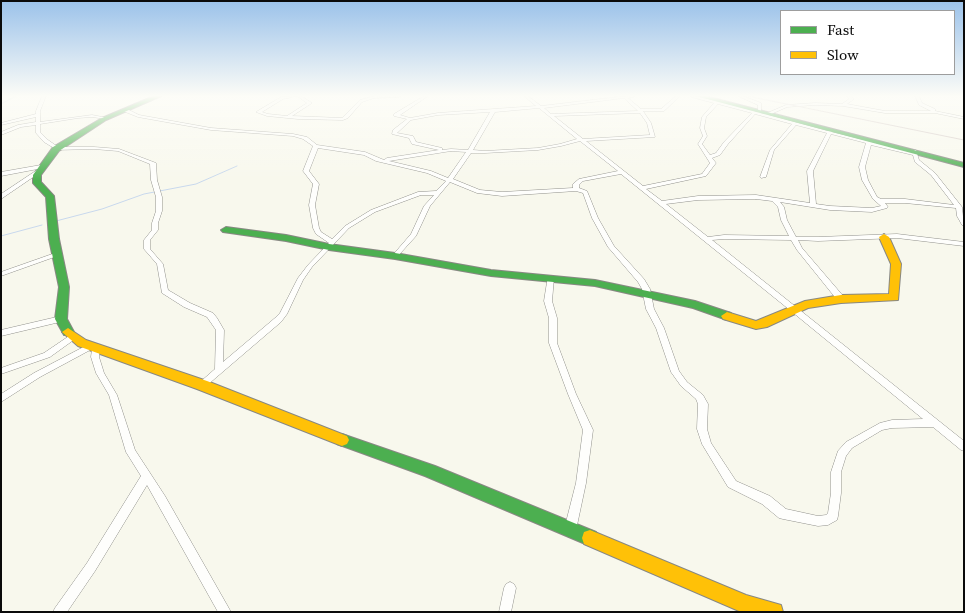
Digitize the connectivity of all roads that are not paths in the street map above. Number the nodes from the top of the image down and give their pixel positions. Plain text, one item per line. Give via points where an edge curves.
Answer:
1 (38, 124) edge
2 (33, 125) edge
3 (96, 125) edge
4 (186, 125) edge
5 (404, 125) edge
6 (485, 125) edge
7 (562, 125) edge
8 (649, 125) edge
9 (703, 125) edge
10 (747, 125) edge
11 (794, 125) edge
12 (802, 125) edge
13 (805, 125) edge
14 (830, 131) junction
15 (1, 135) edge
16 (582, 140) junction
17 (869, 143) junction
18 (316, 146) junction
19 (56, 149) junction
20 (445, 150) junction
21 (470, 152) junction
22 (915, 153) junction
23 (709, 157) junction
24 (382, 161) junction
25 (964, 166) edge
26 (41, 168) junction
27 (623, 172) junction
28 (1, 174) edge
29 (763, 177) dead end
30 (449, 180) junction
31 (576, 188) junction
32 (643, 188) junction
33 (437, 193) junction
34 (1, 197) edge
35 (774, 200) junction
36 (880, 201) junction
37 (662, 203) junction
38 (813, 206) junction
39 (961, 210) edge
40 (964, 224) edge
41 (226, 230) dead end
42 (884, 237) junction
43 (794, 238) junction
44 (707, 239) junction
45 (964, 244) edge
46 (330, 246) junction
47 (58, 254) junction
48 (395, 256) junction
49 (1, 274) edge
50 (550, 278) junction
51 (648, 295) junction
52 (841, 299) junction
53 (794, 309) junction
54 (61, 319) junction
55 (1, 333) edge
56 (72, 337) junction
57 (93, 346) junction
58 (1, 371) edge
59 (219, 371) junction
60 (202, 385) junction
61 (1, 399) edge
62 (934, 423) junction
63 (964, 447) edge
64 (146, 478) junction
65 (570, 530) junction
66 (510, 588) dead end
67 (757, 609) edge
68 (59, 612) edge
69 (225, 612) edge
70 (505, 612) edge
71 (774, 612) edge

1 - 19 street via 41,137
2 - 15 street via 20,126
3 - 19 street
4 - 18 street via 293,135
5 - 20 street via 394,133
6 - 21 street
7 - 16 street
8 - 16 street via 652,136
9 - 23 street via 706,136 700,144
10 - 23 street via 718,154
11 - 29 street via 772,150
12 - 14 street
13 - 14 street
14 - 17 street
14 - 22 street
14 - 38 street via 810,171
16 - 21 street via 538,149
16 - 27 street
17 - 22 street
17 - 36 street via 862,167 871,194
18 - 24 street via 365,154
18 - 46 street via 306,171 316,184 312,205 316,228
19 - 26 street
19 - 59 street via 119,150 153,163 159,211 155,230 147,240 147,249 160,264 165,291 210,315 220,330
20 - 21 street
20 - 24 street
21 - 30 street
22 - 25 street
22 - 39 street via 917,161 933,174
23 - 32 street via 713,164 704,175
24 - 30 street
26 - 28 street
26 - 34 street
26 - 47 street via 37,183 50,196
27 - 31 street via 581,180
27 - 32 street
30 - 31 street via 487,194
30 - 33 street
31 - 51 street via 585,192 611,247 641,281
32 - 37 street
33 - 46 street via 420,193 372,211 347,227
33 - 48 street via 424,210 414,235
35 - 37 street via 756,197 698,198
35 - 38 street
35 - 43 street
36 - 38 street via 885,207 872,210
36 - 39 street via 905,201
37 - 44 street
39 - 40 street
41 - 46 street
42 - 43 street
42 - 45 street
42 - 52 street via 896,264 896,295 890,298
43 - 44 street
43 - 52 street
44 - 53 street
46 - 48 street
46 - 59 street via 300,280 284,314
47 - 49 street
47 - 54 street via 64,287
48 - 50 street via 492,273
50 - 51 street
50 - 65 street via 548,301 552,343 588,430
51 - 53 street via 694,305 756,325
51 - 62 street via 650,309 675,372 700,397 703,404 702,429 726,476 732,484 766,500 783,514 828,520 833,516 836,472 848,445 880,427
52 - 53 street
53 - 62 street
54 - 55 street
54 - 56 street
56 - 57 street
56 - 58 street via 47,355
57 - 60 street
57 - 61 street via 37,375
57 - 64 street via 100,373 114,395 130,452
59 - 60 street
60 - 65 street via 430,471
62 - 63 street
64 - 68 street
64 - 69 street
65 - 67 street
66 - 70 street
67 - 71 street

